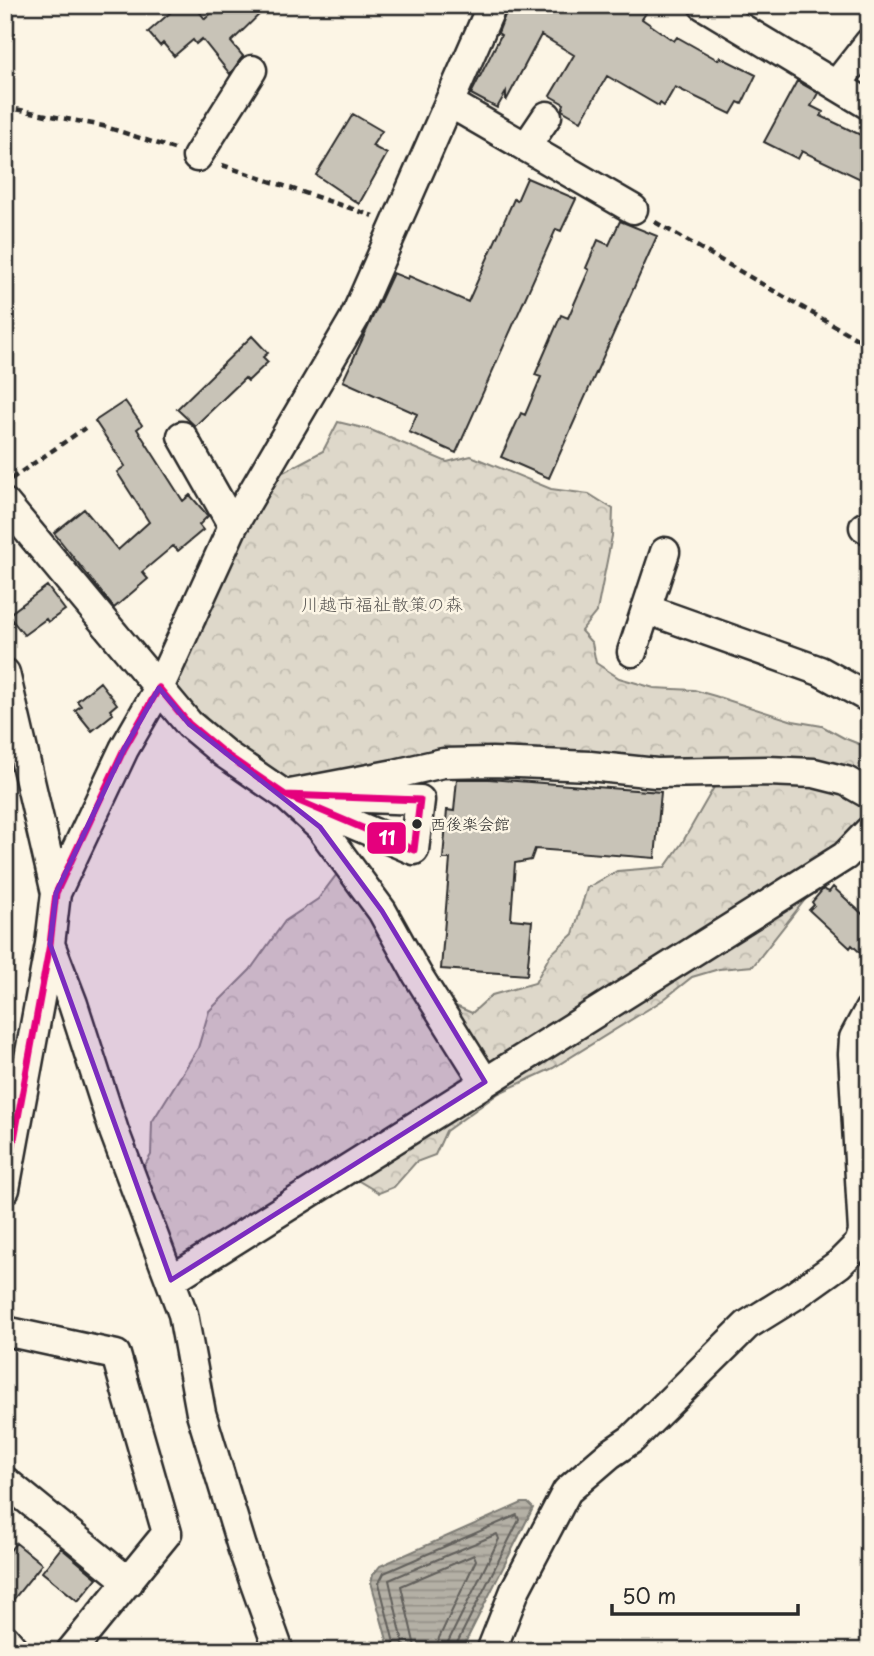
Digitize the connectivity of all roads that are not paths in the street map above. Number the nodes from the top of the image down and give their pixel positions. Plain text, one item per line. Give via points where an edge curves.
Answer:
1 (492, 5) edge
2 (703, 5) edge
3 (869, 43) edge
4 (252, 69) dead end
5 (836, 85) junction
6 (450, 103) junction
7 (869, 104) edge
8 (547, 116) dead end
9 (526, 147) junction
10 (197, 157) dead end
11 (633, 209) road end
12 (183, 436) dead end
13 (5, 503) edge
14 (233, 527) junction
15 (665, 552) dead end
16 (646, 609) junction
17 (632, 652) dead end
18 (5, 673) edge
19 (159, 688) junction
20 (869, 698) edge
21 (869, 794) edge
22 (285, 795) junction
23 (869, 831) edge
24 (56, 894) junction
25 (50, 944) junction
26 (869, 1010) edge
27 (485, 1082) junction
28 (5, 1189) edge
29 (171, 1280) junction
30 (5, 1331) edge
31 (5, 1481) edge
32 (128, 1581) junction
33 (5, 1639) edge
34 (15, 1651) edge
35 (71, 1651) edge
36 (279, 1651) edge
37 (491, 1651) edge

1 - 6 street
2 - 5 street
3 - 5 street
4 - 10 street
5 - 7 street
6 - 9 street
6 - 14 street via 354,319
8 - 9 street
9 - 11 street
12 - 14 street
13 - 19 street
14 - 19 street
15 - 16 street
16 - 17 street
16 - 20 street via 820,671
18 - 24 street
19 - 22 street via 189,724
19 - 24 street via 124,749
21 - 22 street via 846,781 814,773 656,773 492,762 443,763
22 - 27 street via 320,827 382,911
23 - 27 street via 845,856
24 - 25 street
25 - 28 street
25 - 29 street
26 - 37 street via 854,1038 853,1054 863,1232 859,1244 839,1264 747,1325 632,1439 567,1491 516,1587
27 - 29 street
29 - 36 street via 183,1314 201,1413
30 - 32 street via 116,1355 167,1533
31 - 32 street
32 - 35 street
33 - 34 street

